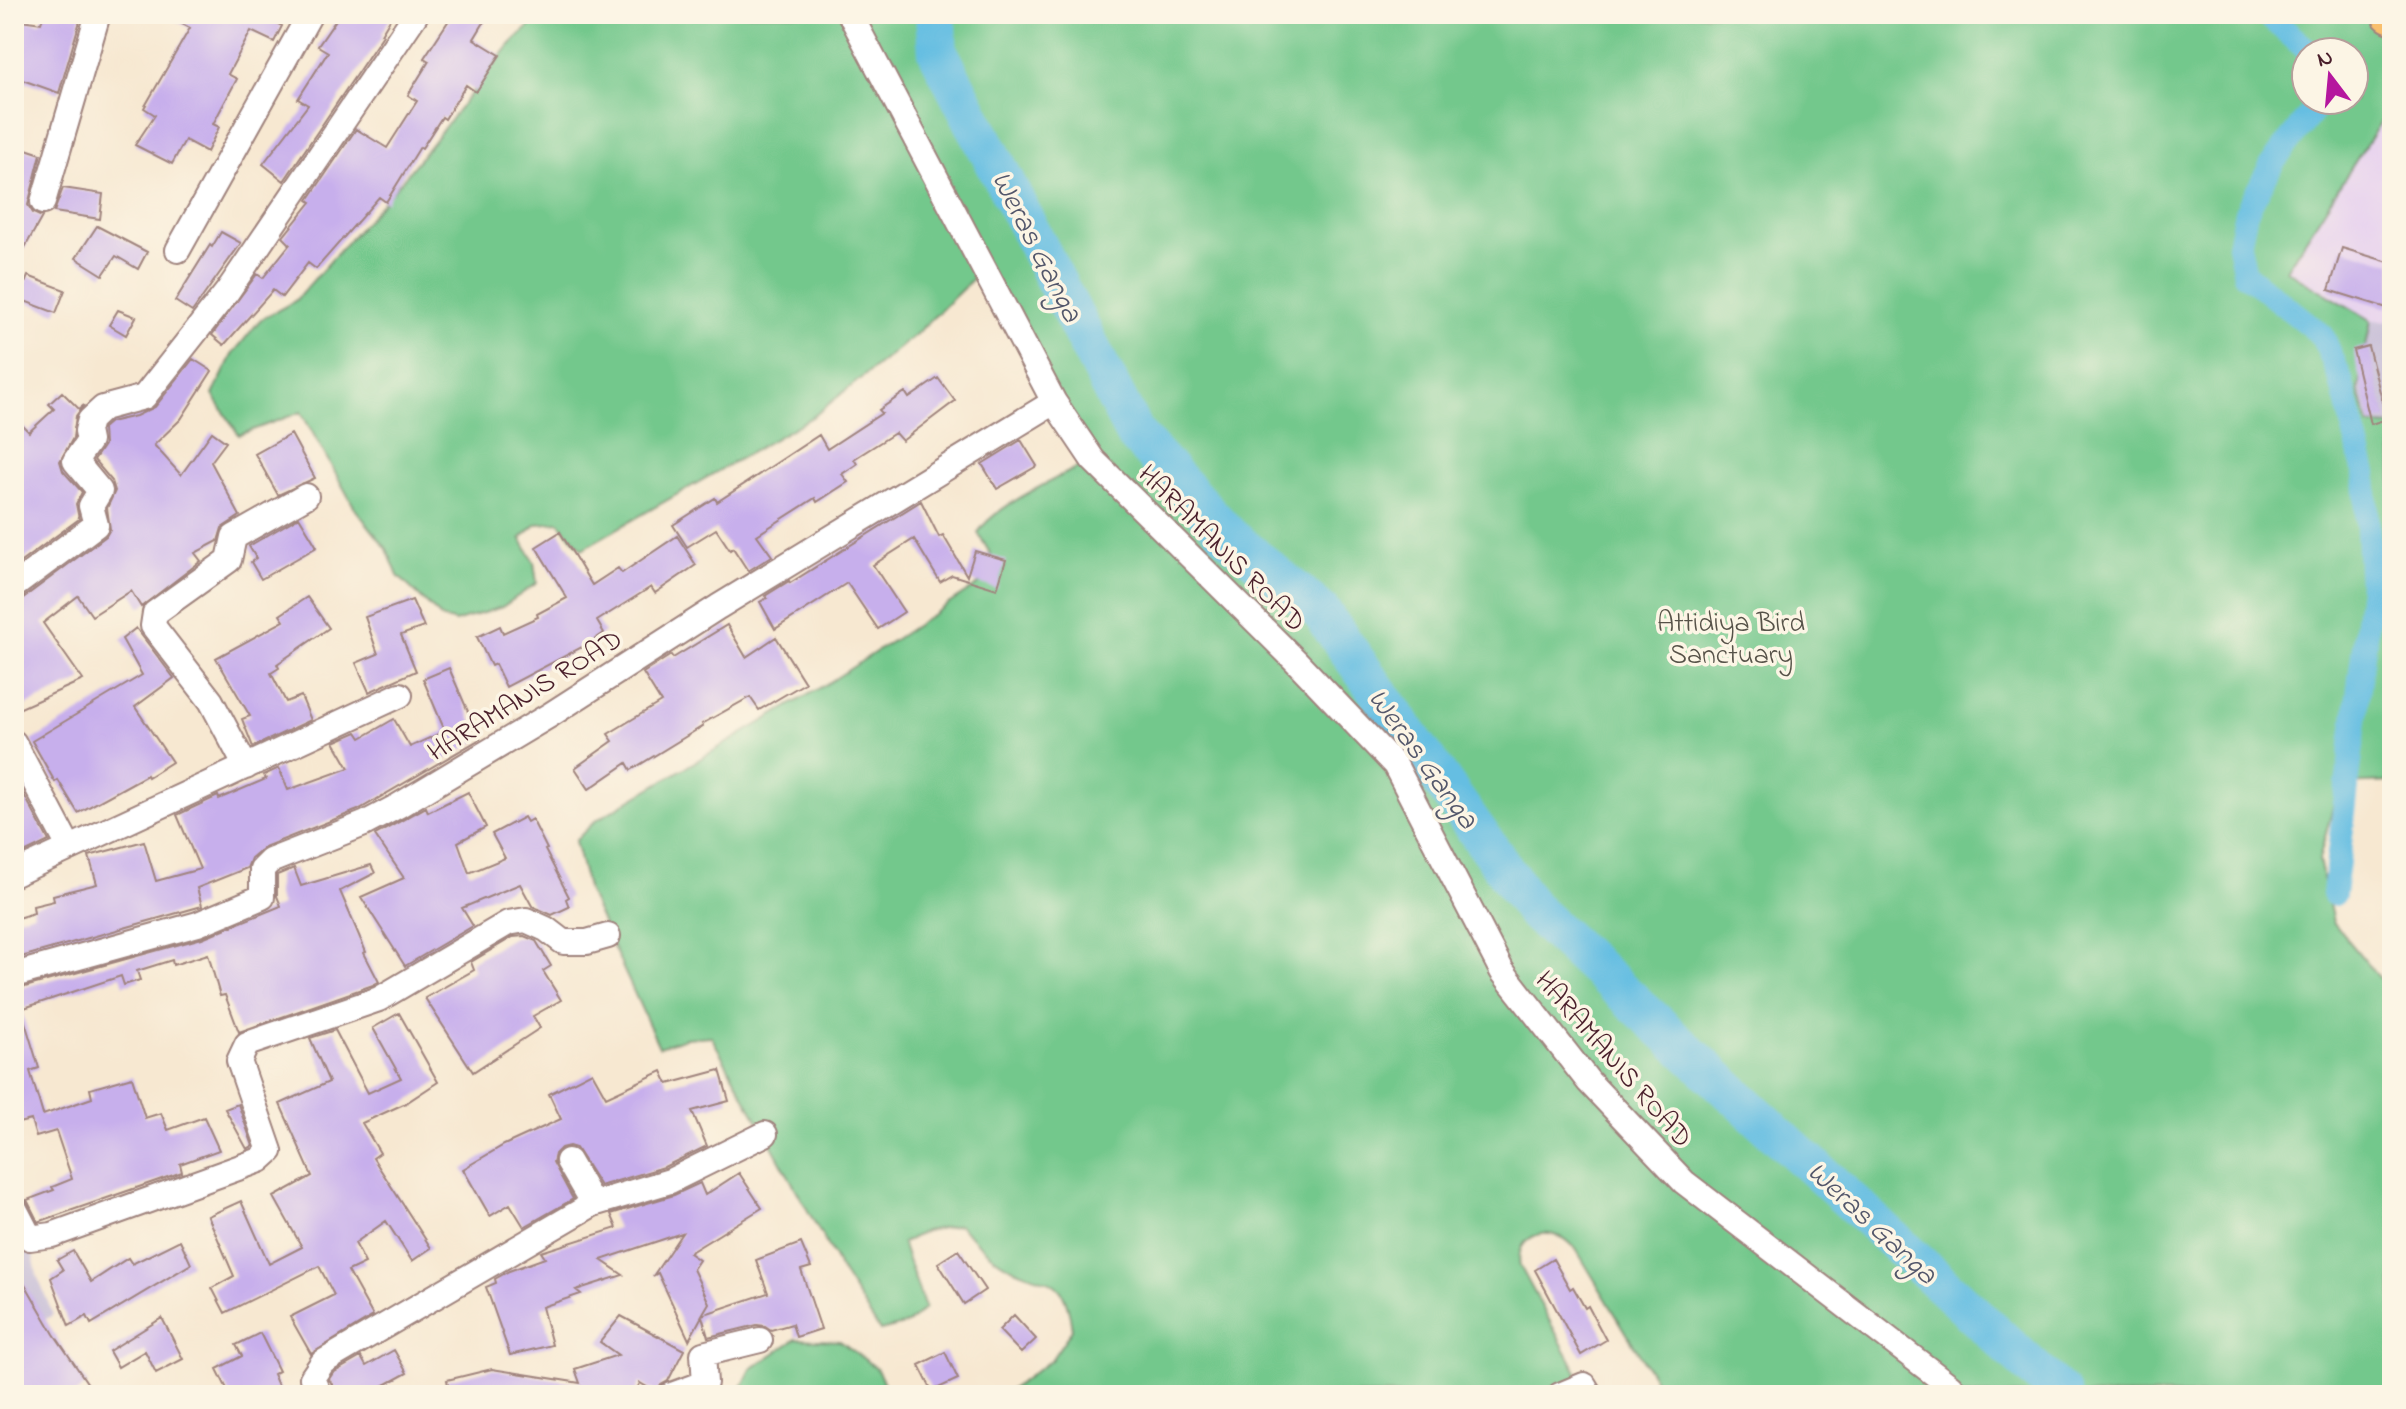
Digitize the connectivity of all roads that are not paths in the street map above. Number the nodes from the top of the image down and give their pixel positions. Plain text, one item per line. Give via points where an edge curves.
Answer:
1 (98, 14) edge
2 (310, 14) edge
3 (416, 14) edge
4 (850, 14) edge
5 (43, 202) dead end
6 (178, 250) dead end
7 (1054, 402) junction
8 (306, 496) dead end
9 (14, 586) edge
10 (400, 695) dead end
11 (14, 743) edge
12 (246, 767) junction
13 (69, 847) junction
14 (14, 874) edge
15 (608, 936) dead end
16 (14, 975) edge
17 (765, 1134) dead end
18 (568, 1161) dead end
19 (593, 1204) junction
20 (14, 1207) edge
21 (760, 1340) dead end
22 (319, 1395) edge
23 (672, 1395) edge
24 (1560, 1395) edge
25 (1590, 1395) edge
26 (1958, 1395) edge

1 - 5 street
2 - 6 street
3 - 9 street via 227,292 144,397 103,408 90,420 89,441 75,461 100,491 91,506 96,525
4 - 7 street, HARAMANIS ROAD
7 - 16 street, HARAMANIS ROAD via 398,806 270,861 262,869 262,897 198,924
7 - 26 street, HARAMANIS ROAD via 1093,460 1395,765 1502,971 1589,1082 1684,1182
8 - 12 street via 234,537 229,560 155,613 153,626 211,701
10 - 12 street
11 - 13 street
12 - 13 street
13 - 14 street
15 - 20 street via 563,942 526,920 508,923 379,999 247,1044 239,1061 270,1151 260,1160 52,1235 30,1238
17 - 19 street via 670,1181
18 - 19 street
19 - 22 street via 323,1362 312,1378
21 - 23 street via 703,1354 705,1383
24 - 25 street via 1584,1385

